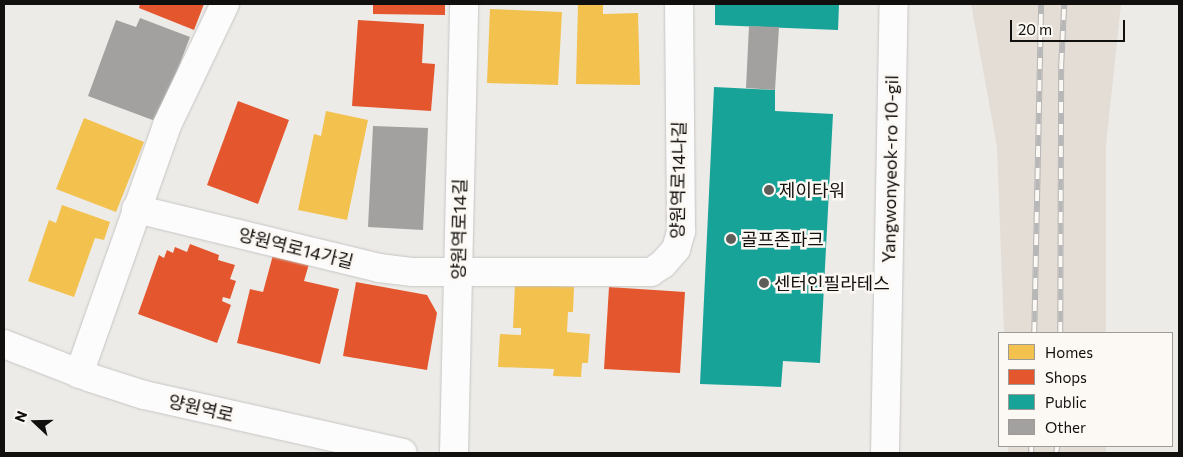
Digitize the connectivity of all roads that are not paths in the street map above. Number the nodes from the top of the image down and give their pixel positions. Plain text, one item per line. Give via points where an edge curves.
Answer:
1 (225, 4) edge
2 (464, 4) edge
3 (679, 4) edge
4 (894, 4) edge
5 (136, 209) junction
6 (458, 272) junction
7 (4, 344) edge
8 (79, 374) junction
9 (403, 453) edge
10 (454, 453) edge
11 (885, 453) edge

1 - 5 street via 167,125
2 - 6 street, 양원역로14길
3 - 6 street, 양원역로14나길 via 680,232 676,249 651,272
4 - 11 street, Yangwonyeok-ro 10-gil
5 - 6 street, 양원역로14가길 via 379,268
5 - 8 street
6 - 10 street, 양원역로14길
7 - 8 street, 양원역로
8 - 9 street, 양원역로 via 144,395

